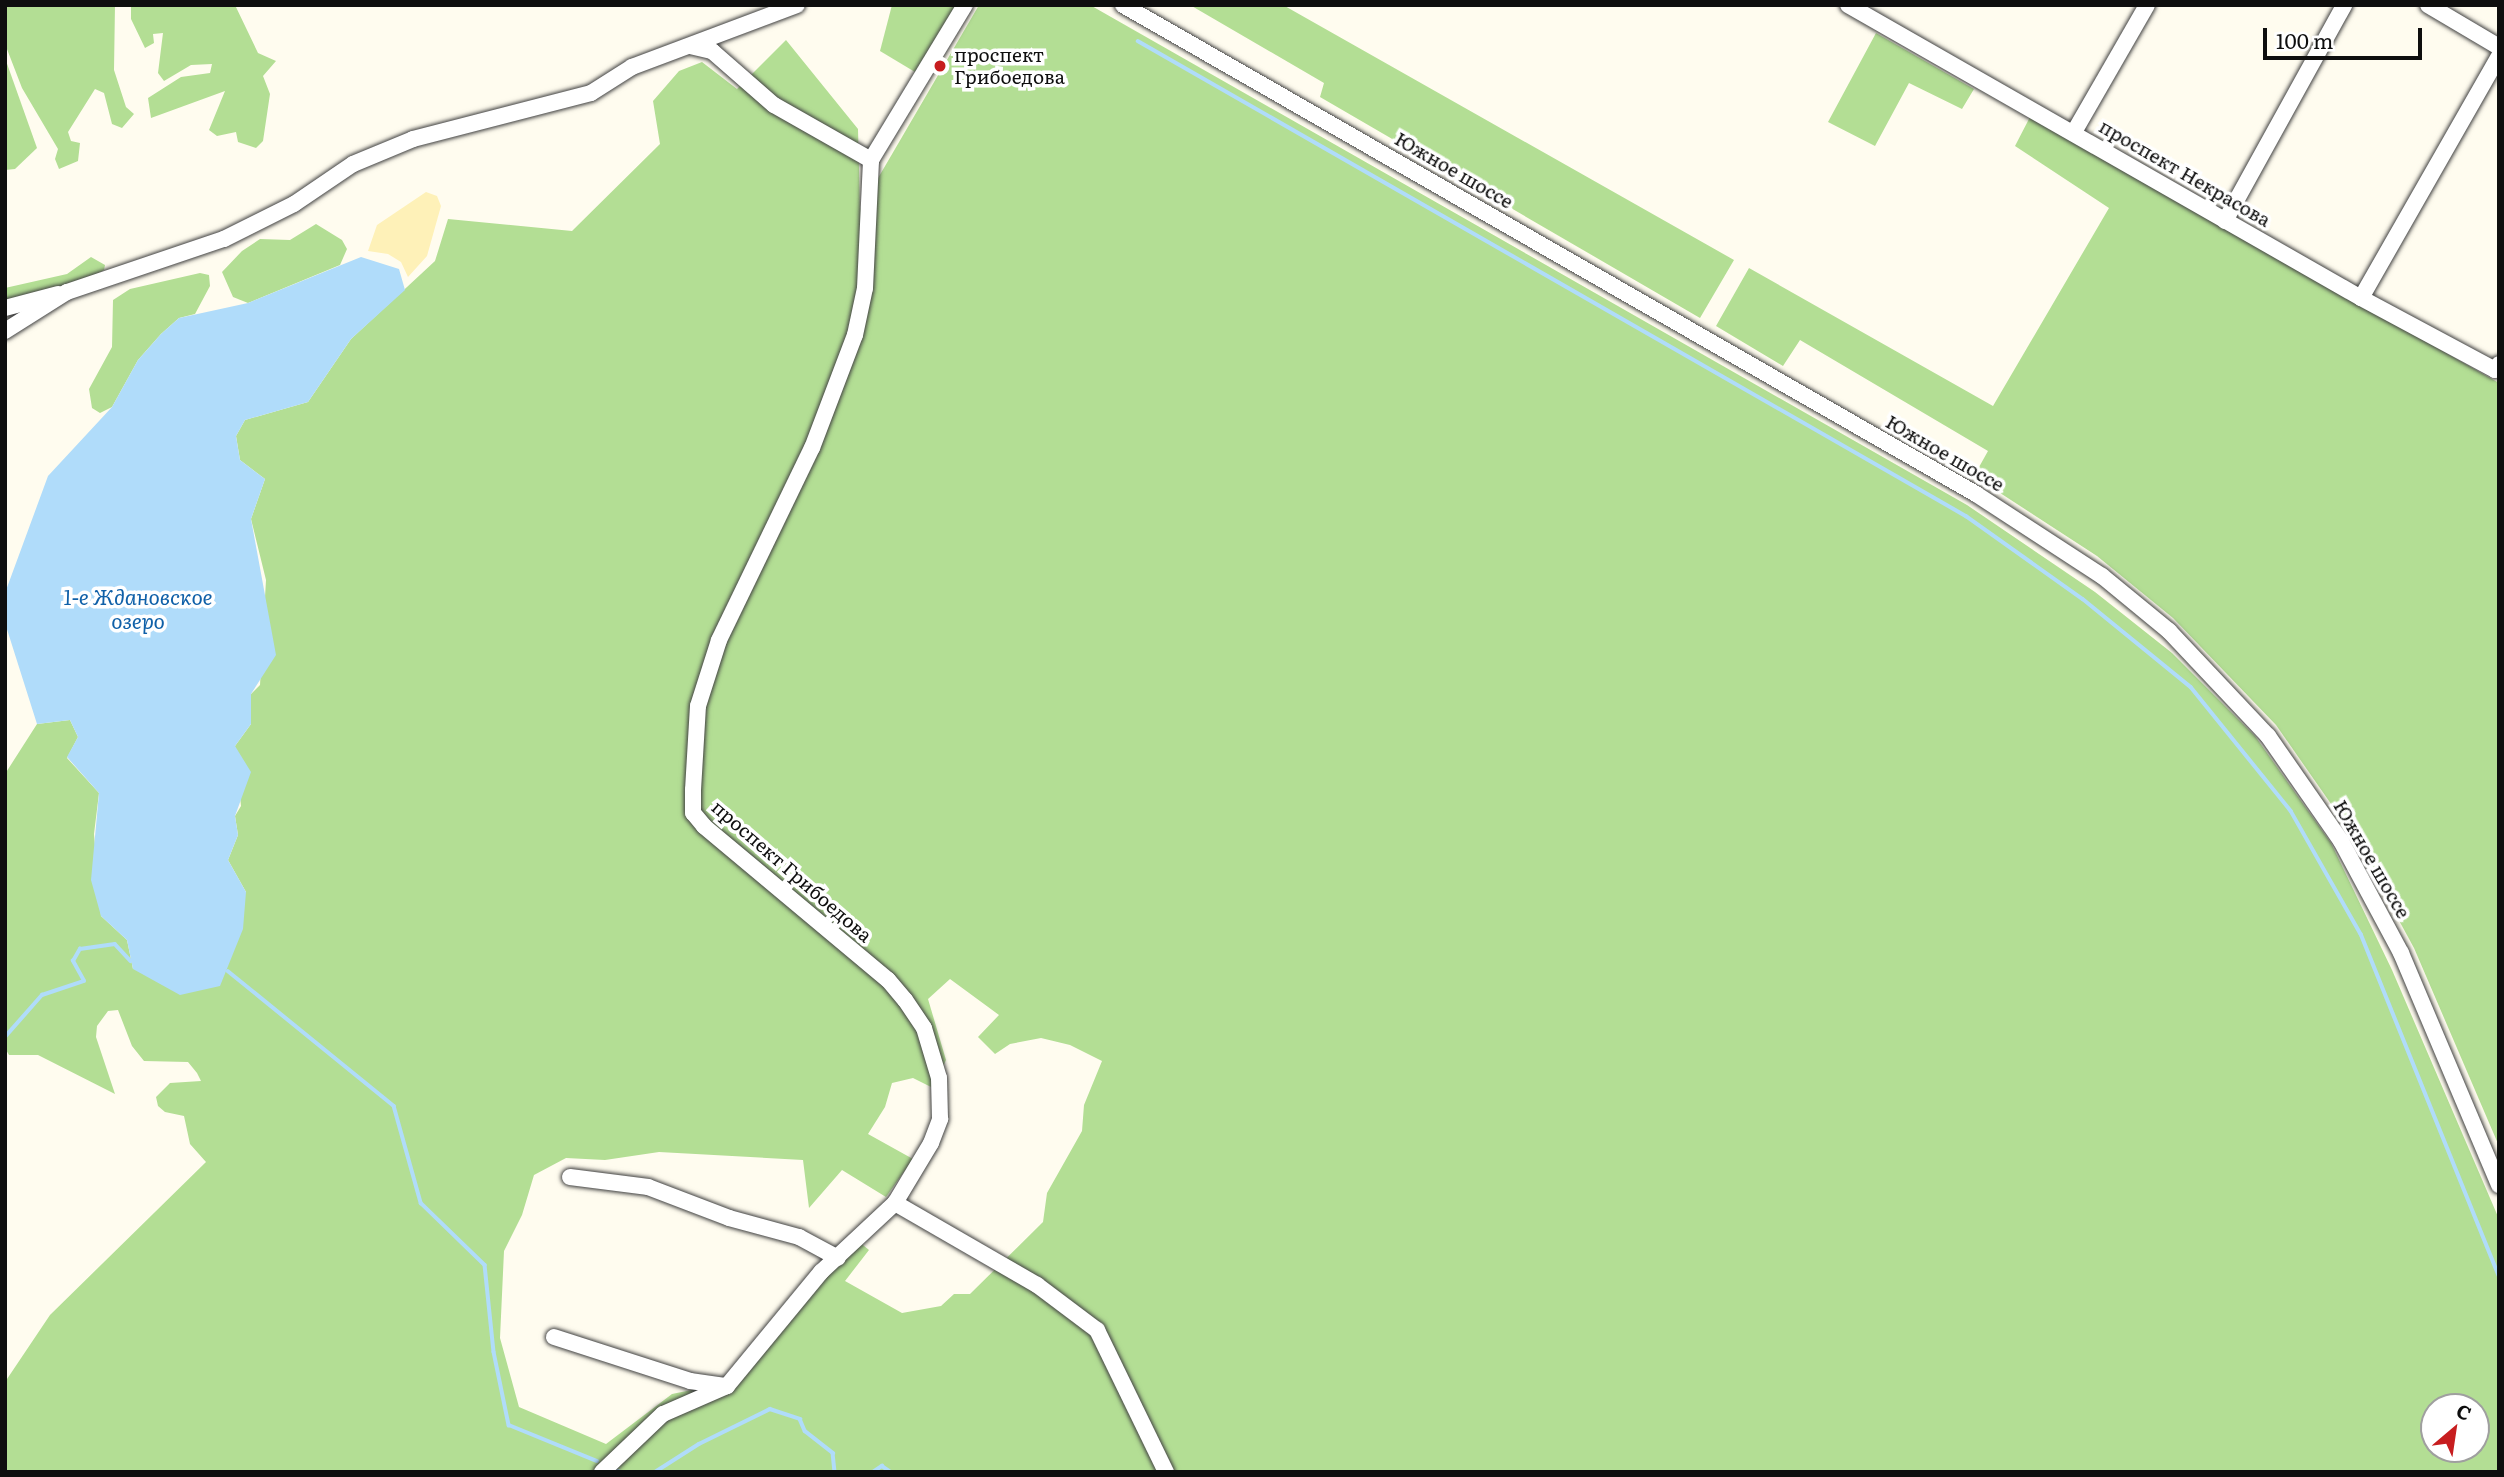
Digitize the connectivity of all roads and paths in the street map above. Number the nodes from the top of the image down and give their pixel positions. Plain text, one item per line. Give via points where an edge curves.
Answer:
1 (797, 5) edge
2 (965, 5) edge
3 (1123, 5) edge
4 (1848, 5) edge
5 (2147, 5) edge
6 (2344, 5) edge
7 (2428, 5) edge
8 (690, 47) junction
9 (2499, 47) edge
10 (2499, 56) edge
11 (2074, 132) junction
12 (871, 160) junction
13 (2225, 221) junction
14 (67, 292) junction
15 (2361, 298) junction
16 (5, 308) edge
17 (5, 331) edge
18 (2499, 364) edge
19 (570, 1177) dead end
20 (2499, 1185) edge
21 (895, 1203) junction
22 (838, 1258) junction
23 (554, 1337) dead end
24 (727, 1386) junction
25 (602, 1472) edge
26 (1166, 1472) edge

1 - 8 street
2 - 12 street, проспект Грибоедова
3 - 20 street, Южное шоссе via 1976,494 2102,576 2169,631 2268,736 2341,841 2401,953
4 - 11 street, проспект Некрасова
5 - 11 street
6 - 13 street
7 - 9 street
8 - 12 street via 712,51 774,105
8 - 14 street via 632,68 591,93 561,103 413,139 353,164 294,204 223,239
10 - 15 street
11 - 13 street, проспект Некрасова
12 - 21 street, проспект Грибоедова via 864,288 855,335 812,448 719,640 698,706 693,813 888,980 924,1028 939,1078 940,1119
13 - 15 street, проспект Некрасова
14 - 16 street
14 - 17 street
15 - 18 street, проспект Некрасова via 2495,370
19 - 22 street via 648,1186 729,1218 799,1237
21 - 22 street
21 - 26 street via 1037,1285 1097,1330
22 - 24 street
23 - 24 street via 690,1381
24 - 25 street via 663,1414

